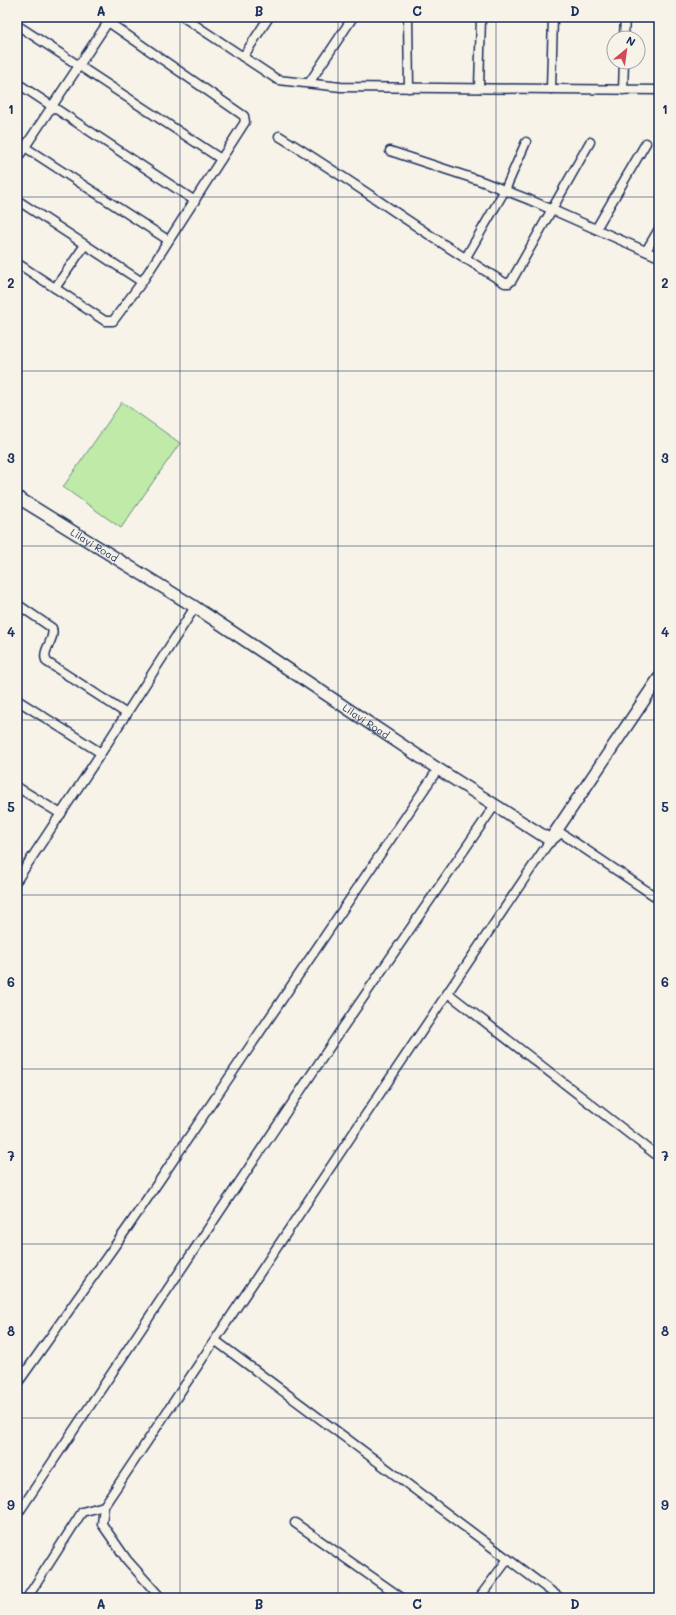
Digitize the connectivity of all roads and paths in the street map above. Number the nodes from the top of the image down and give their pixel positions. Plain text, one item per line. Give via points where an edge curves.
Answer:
1 (183, 17) edge
2 (268, 17) edge
3 (353, 17) edge
4 (408, 17) edge
5 (481, 17) edge
6 (553, 17) edge
7 (625, 17) edge
8 (104, 19) edge
9 (17, 25) edge
10 (624, 30) edge
11 (243, 57) junction
12 (80, 65) junction
13 (624, 70) edge
14 (17, 82) edge
15 (309, 83) junction
16 (409, 88) junction
17 (479, 88) junction
18 (551, 89) junction
19 (623, 90) junction
20 (659, 90) edge
21 (52, 106) junction
22 (279, 136) dead end
23 (17, 142) edge
24 (526, 142) dead end
25 (590, 142) dead end
26 (646, 143) dead end
27 (24, 147) junction
28 (390, 152) dead end
29 (17, 159) edge
30 (221, 159) junction
31 (505, 190) junction
32 (17, 200) edge
33 (195, 201) junction
34 (551, 209) junction
35 (596, 229) junction
36 (659, 229) edge
37 (168, 240) junction
38 (85, 245) junction
39 (646, 251) junction
40 (659, 258) edge
41 (465, 259) junction
42 (17, 263) edge
43 (142, 282) junction
44 (55, 288) junction
45 (17, 497) edge
46 (17, 604) edge
47 (195, 607) junction
48 (659, 678) edge
49 (17, 700) edge
50 (127, 714) junction
51 (101, 753) junction
52 (438, 769) junction
53 (17, 787) edge
54 (495, 805) junction
55 (61, 814) junction
56 (550, 840) junction
57 (18, 876) edge
58 (659, 899) edge
59 (449, 994) junction
60 (659, 1157) edge
61 (216, 1341) junction
62 (17, 1384) edge
63 (104, 1506) junction
64 (17, 1515) edge
65 (295, 1523) dead end
66 (508, 1559) junction
67 (27, 1598) edge
68 (161, 1598) edge
69 (402, 1598) edge
70 (479, 1598) edge
71 (560, 1598) edge

1 - 11 street
2 - 11 street
3 - 15 street
4 - 16 street
5 - 17 street
6 - 18 street
7 - 10 street
8 - 12 street
8 - 30 street via 244,116 245,122
9 - 12 street
11 - 15 street via 278,80
12 - 21 street
12 - 30 street
13 - 19 street
14 - 21 street
15 - 16 street via 341,87
16 - 17 street
17 - 18 street
18 - 19 street
19 - 20 street
21 - 27 street
21 - 33 street
22 - 41 street via 330,167
23 - 27 street
24 - 31 street
25 - 34 street
26 - 35 street
27 - 29 street
27 - 37 street
28 - 31 street
30 - 33 street
31 - 34 street
31 - 41 street
32 - 38 street
33 - 37 street
34 - 35 street
34 - 41 street via 509,283 505,284
35 - 39 street
36 - 39 street
37 - 43 street
38 - 43 street
38 - 44 street
39 - 40 street
42 - 44 street
43 - 44 street via 113,322 105,321
45 - 47 street, Lilayi Road
46 - 50 street via 52,628 53,637 46,654 48,662
47 - 50 street
47 - 52 street, Lilayi Road
48 - 56 street
49 - 51 street
50 - 51 street
51 - 55 street
52 - 54 street, Lilayi Road
52 - 62 street via 128,1226
53 - 55 street
54 - 56 street, Lilayi Road
54 - 64 street via 339,1033
55 - 57 street
56 - 58 street via 561,833
56 - 59 street
59 - 60 street
59 - 61 street
61 - 63 street
61 - 66 street
63 - 67 street via 82,1512
63 - 68 street via 102,1524 127,1560
65 - 69 street
66 - 70 street
66 - 71 street

